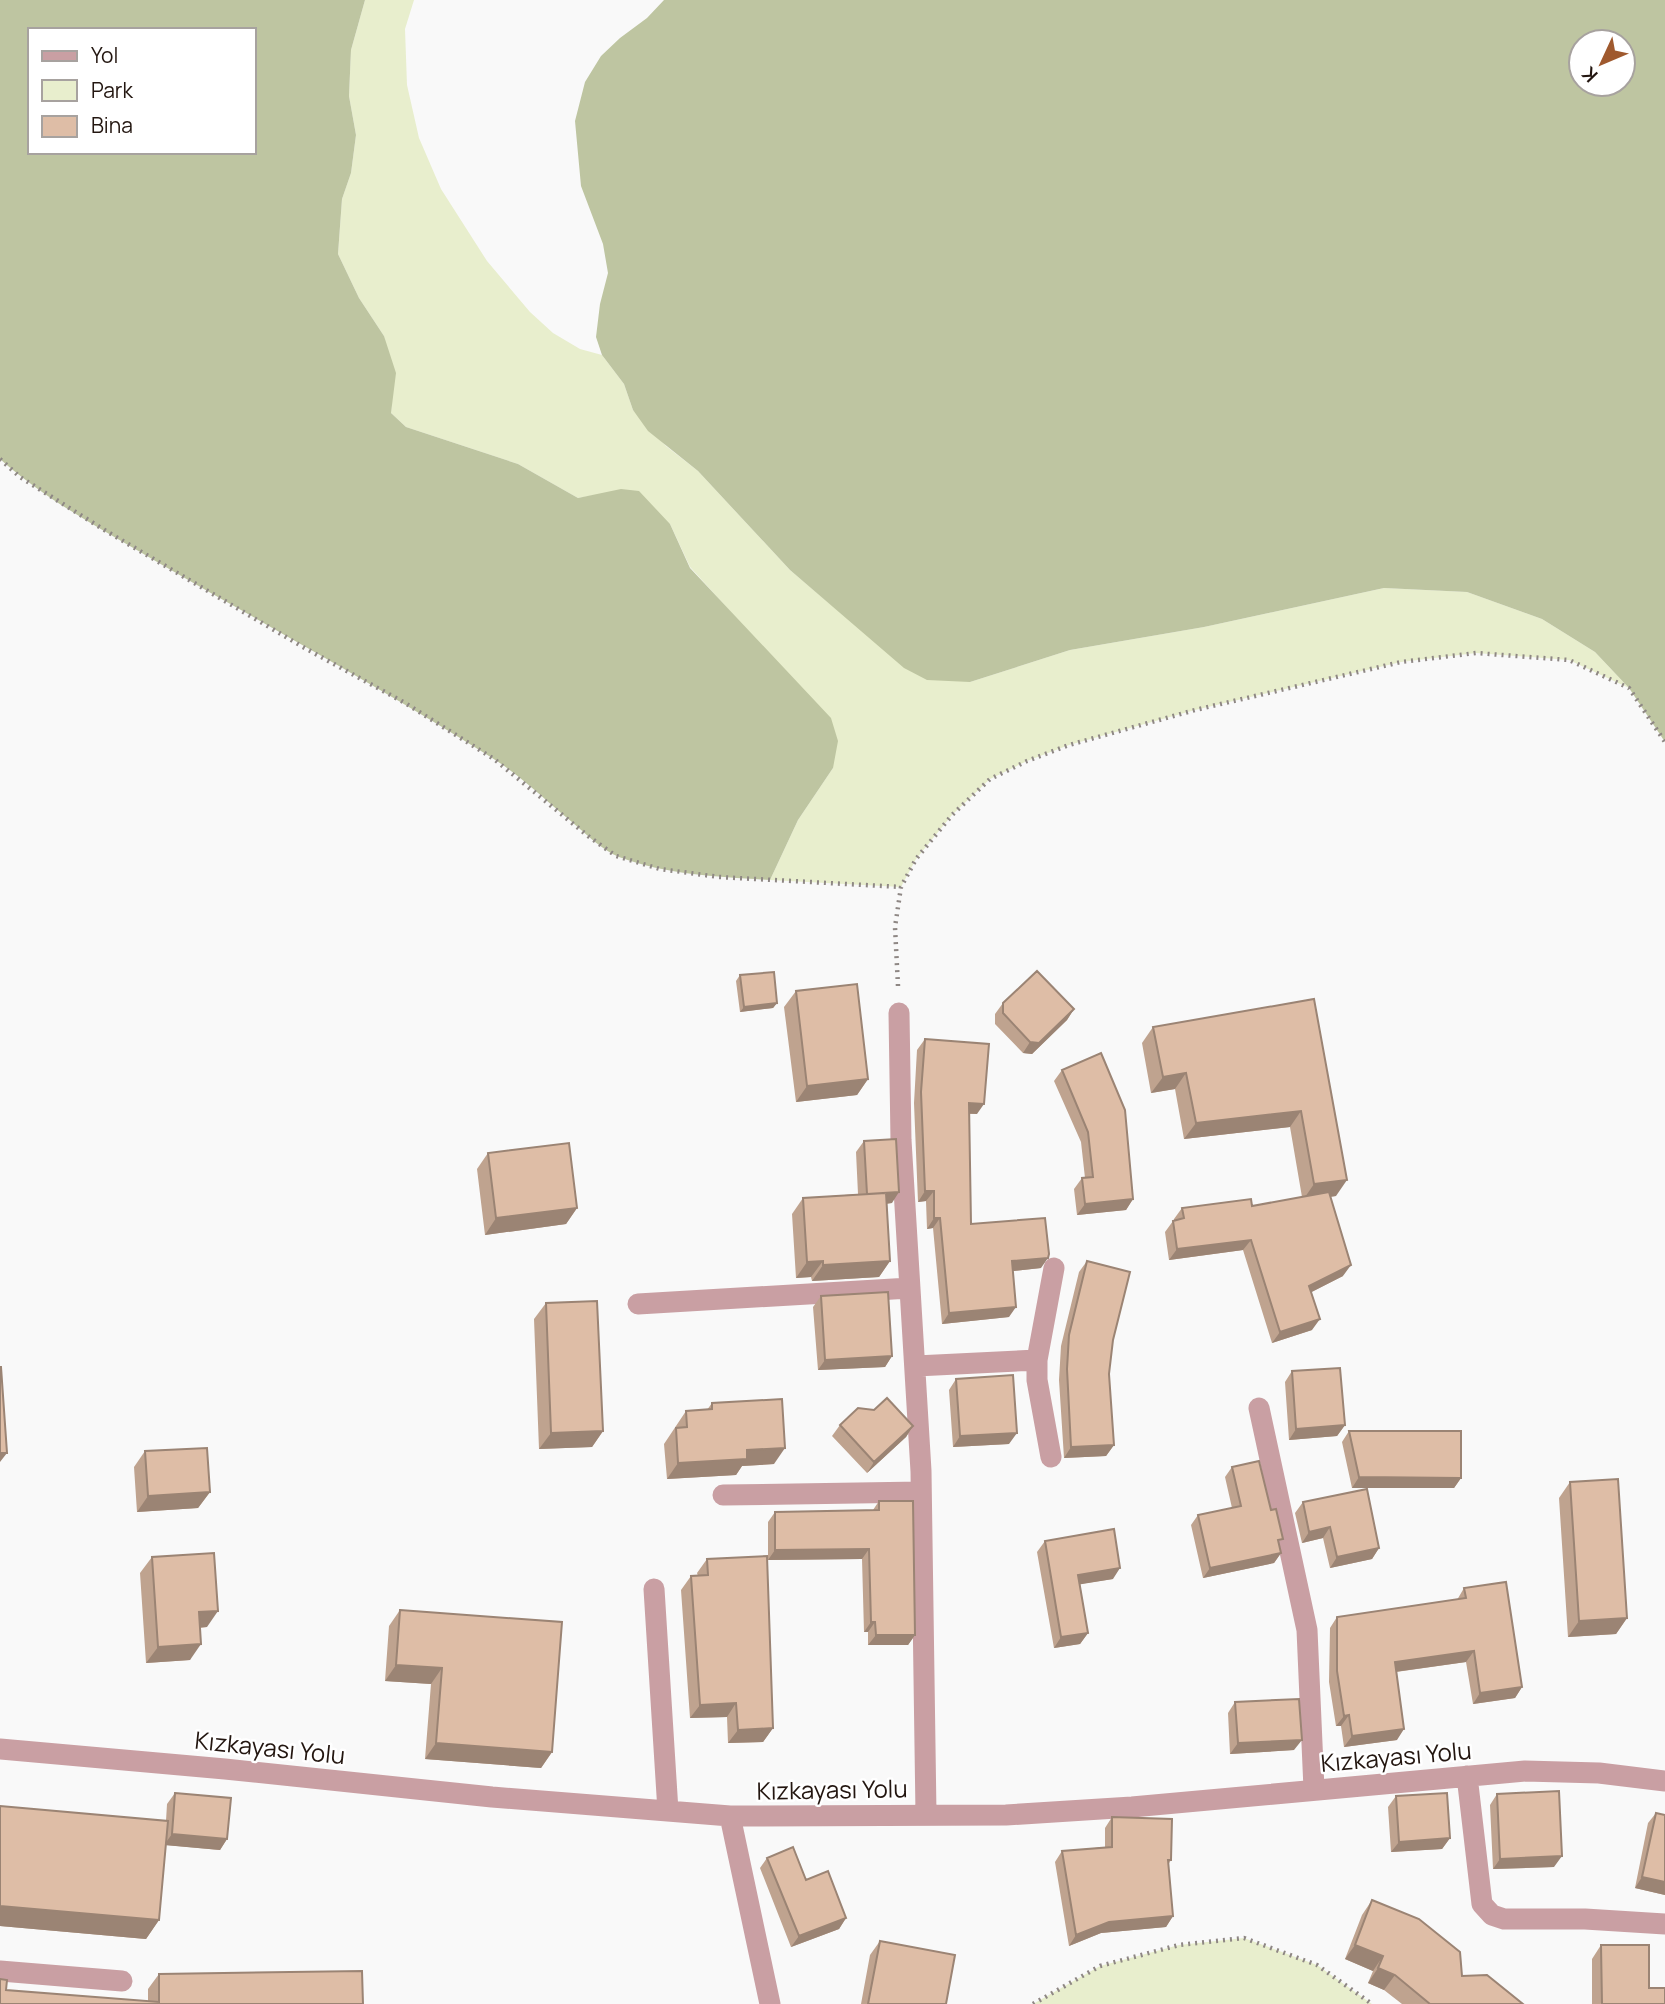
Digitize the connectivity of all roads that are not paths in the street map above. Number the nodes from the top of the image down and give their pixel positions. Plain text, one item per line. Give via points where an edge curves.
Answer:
1 (899, 1013) road end
2 (1054, 1268) dead end
3 (910, 1289) junction
4 (638, 1304) dead end
5 (1037, 1360) junction
6 (916, 1366) junction
7 (1259, 1408) dead end
8 (1051, 1458) dead end
9 (921, 1492) junction
10 (723, 1495) dead end
11 (654, 1589) dead end
12 (0, 1749) edge
13 (1467, 1776) junction
14 (1665, 1781) edge
15 (1314, 1789) junction
16 (668, 1811) junction
17 (926, 1814) junction
18 (730, 1816) junction
19 (1665, 1924) edge
20 (0, 1972) edge
21 (122, 1981) dead end
22 (770, 2004) edge

1 - 3 street
2 - 5 street
3 - 4 street
3 - 6 street
5 - 6 street
5 - 8 street
6 - 9 street
7 - 15 street via 1307,1630
9 - 10 street
9 - 17 street
11 - 16 street
12 - 16 street, Kızkayası Yolu
13 - 14 street, Kızkayası Yolu via 1587,1772
13 - 15 street, Kızkayası Yolu
13 - 19 street via 1482,1904 1487,1911 1504,1919
15 - 17 street, Kızkayası Yolu via 1132,1807 1006,1815
16 - 18 street, Kızkayası Yolu
17 - 18 street, Kızkayası Yolu
18 - 22 street
20 - 21 street

